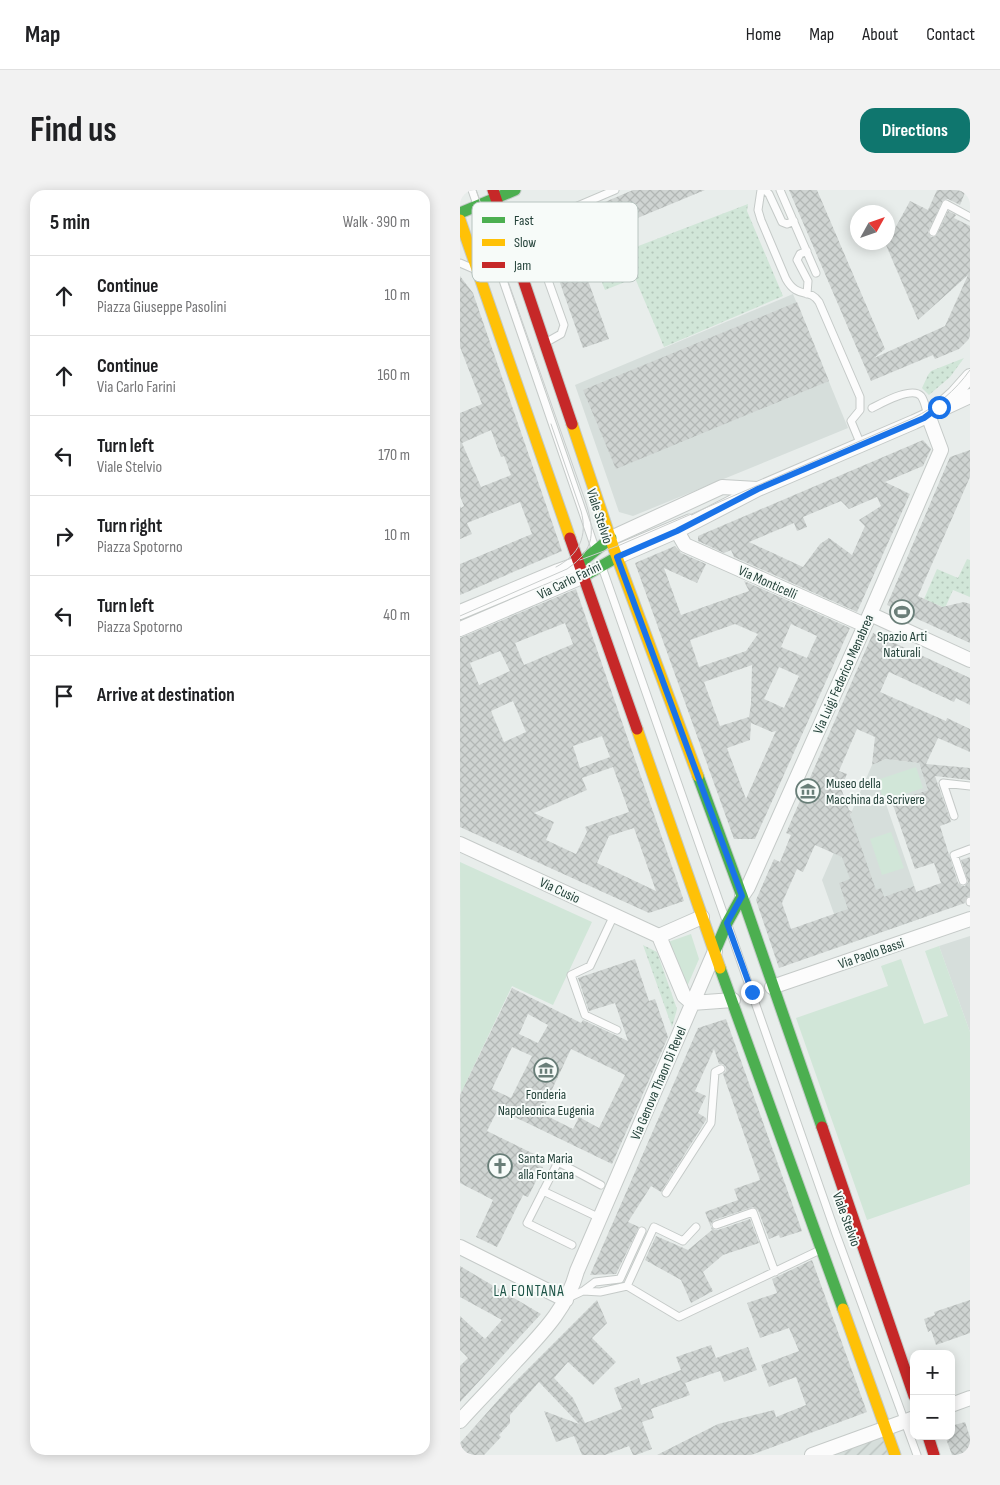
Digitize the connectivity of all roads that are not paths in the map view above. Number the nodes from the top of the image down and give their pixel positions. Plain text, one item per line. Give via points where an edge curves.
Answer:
1 (472, 190) edge
2 (515, 190) edge
3 (615, 190) edge
4 (761, 190) edge
5 (764, 190) edge
6 (780, 190) edge
7 (494, 194) edge
8 (476, 202) edge
9 (483, 202) edge
10 (587, 202) edge
11 (472, 208) edge
12 (460, 213) edge
13 (970, 217) edge
14 (460, 220) edge
15 (794, 221) junction
16 (932, 232) dead end
17 (806, 251) junction
18 (472, 254) edge
19 (460, 263) edge
20 (472, 268) edge
21 (816, 273) dead end
22 (482, 282) edge
23 (506, 282) edge
24 (524, 282) edge
25 (549, 282) edge
26 (806, 294) junction
27 (545, 343) junction
28 (970, 376) edge
29 (970, 396) edge
30 (872, 408) dead end
31 (928, 415) junction
32 (860, 445) junction
33 (758, 489) junction
34 (677, 531) junction
35 (606, 552) junction
36 (582, 569) junction
37 (460, 612) edge
38 (868, 620) junction
39 (460, 630) edge
40 (970, 660) edge
41 (970, 786) edge
42 (954, 816) dead end
43 (460, 844) edge
44 (970, 849) edge
45 (963, 881) dead end
46 (742, 896) junction
47 (722, 906) junction
48 (614, 915) junction
49 (702, 917) junction
50 (970, 919) edge
51 (727, 923) junction
52 (659, 936) junction
53 (715, 951) junction
54 (772, 987) junction
55 (733, 1000) junction
56 (692, 1003) junction
57 (617, 1030) dead end
58 (721, 1069) dead end
59 (601, 1184) dead end
60 (543, 1191) junction
61 (666, 1193) dead end
62 (600, 1218) junction
63 (716, 1225) dead end
64 (696, 1227) dead end
65 (642, 1231) dead end
66 (572, 1245) dead end
67 (460, 1247) edge
68 (822, 1249) junction
69 (775, 1272) junction
70 (627, 1286) junction
71 (583, 1291) junction
72 (566, 1300) junction
73 (914, 1395) edge
74 (970, 1398) edge
75 (955, 1403) edge
76 (909, 1419) edge
77 (460, 1421) edge
78 (885, 1427) junction
79 (929, 1440) edge
80 (812, 1455) edge
81 (895, 1455) edge
82 (917, 1455) edge
83 (934, 1455) edge

1 - 8 lane, Viale Stelvio
2 - 7 main road
3 - 10 lane
4 - 26 lane via 758,210 786,279 796,291
5 - 15 lane via 782,222
6 - 15 lane
7 - 9 main road
11 - 12 main road
13 - 16 lane via 946,204
14 - 18 main road
15 - 17 lane
17 - 21 lane
17 - 26 lane via 798,260 808,281
19 - 20 lane
22 - 36 main road
23 - 35 lane, Viale Stelvio
24 - 27 main road, Viale Stelvio
25 - 27 lane via 564,325 561,334
26 - 32 lane via 819,302 860,397 860,410 851,421
27 - 35 main road, Viale Stelvio
28 - 31 street
29 - 31 street
30 - 31 lane via 906,393 915,393 922,397
31 - 32 street, Via Carlo Farini
31 - 38 street, Via Luigi Federico Menabrea via 941,450
32 - 33 street, Via Carlo Farini
33 - 34 street, Via Carlo Farini
33 - 35 street, Via Carlo Farini via 722,487
34 - 35 street, Via Carlo Farini
34 - 38 street, Via Monticelli via 685,545
35 - 36 main road, Via Carlo Farini
35 - 36 main road, Via Carlo Farini
35 - 46 main road, Viale Stelvio
35 - 47 lane, Viale Stelvio
36 - 37 street, Via Carlo Farini via 558,571
36 - 39 street, Via Carlo Farini
36 - 49 main road
38 - 40 street, Via Monticelli
38 - 46 street, Via Luigi Federico Menabrea
41 - 42 lane via 943,783
43 - 48 street, Via Cusio
44 - 45 lane via 954,855
46 - 47 main road
46 - 51 main road
46 - 54 main road, Viale Stelvio
47 - 49 main road
47 - 51 lane, Viale Stelvio
48 - 52 street, Via Cusio
48 - 57 lane via 590,966 571,975 585,1015
49 - 52 street
49 - 53 main road
50 - 54 street, Via Paolo Bassi
51 - 53 main road
51 - 76 lane, Viale Stelvio via 836,1234
52 - 56 street via 684,996
53 - 55 main road
53 - 56 street, Via Genova Thaon Di Revel
54 - 73 main road, Viale Stelvio
55 - 56 street
55 - 68 main road via 749,1060
56 - 62 street, Via Genova Thaon Di Revel
58 - 61 lane via 714,1072 711,1123
59 - 60 lane via 558,1162
60 - 62 lane
60 - 66 lane via 527,1223
62 - 72 street, Via Genova Thaon Di Revel
63 - 69 lane via 753,1212
64 - 70 lane via 683,1241 654,1227
65 - 71 lane via 620,1278 595,1282
67 - 72 street
68 - 69 lane
68 - 78 main road
69 - 70 lane via 679,1317
70 - 71 lane via 600,1292
71 - 72 lane
72 - 77 street via 552,1322
74 - 75 street
76 - 78 street
76 - 82 lane, Viale Stelvio
78 - 80 street
78 - 81 main road
79 - 83 main road

